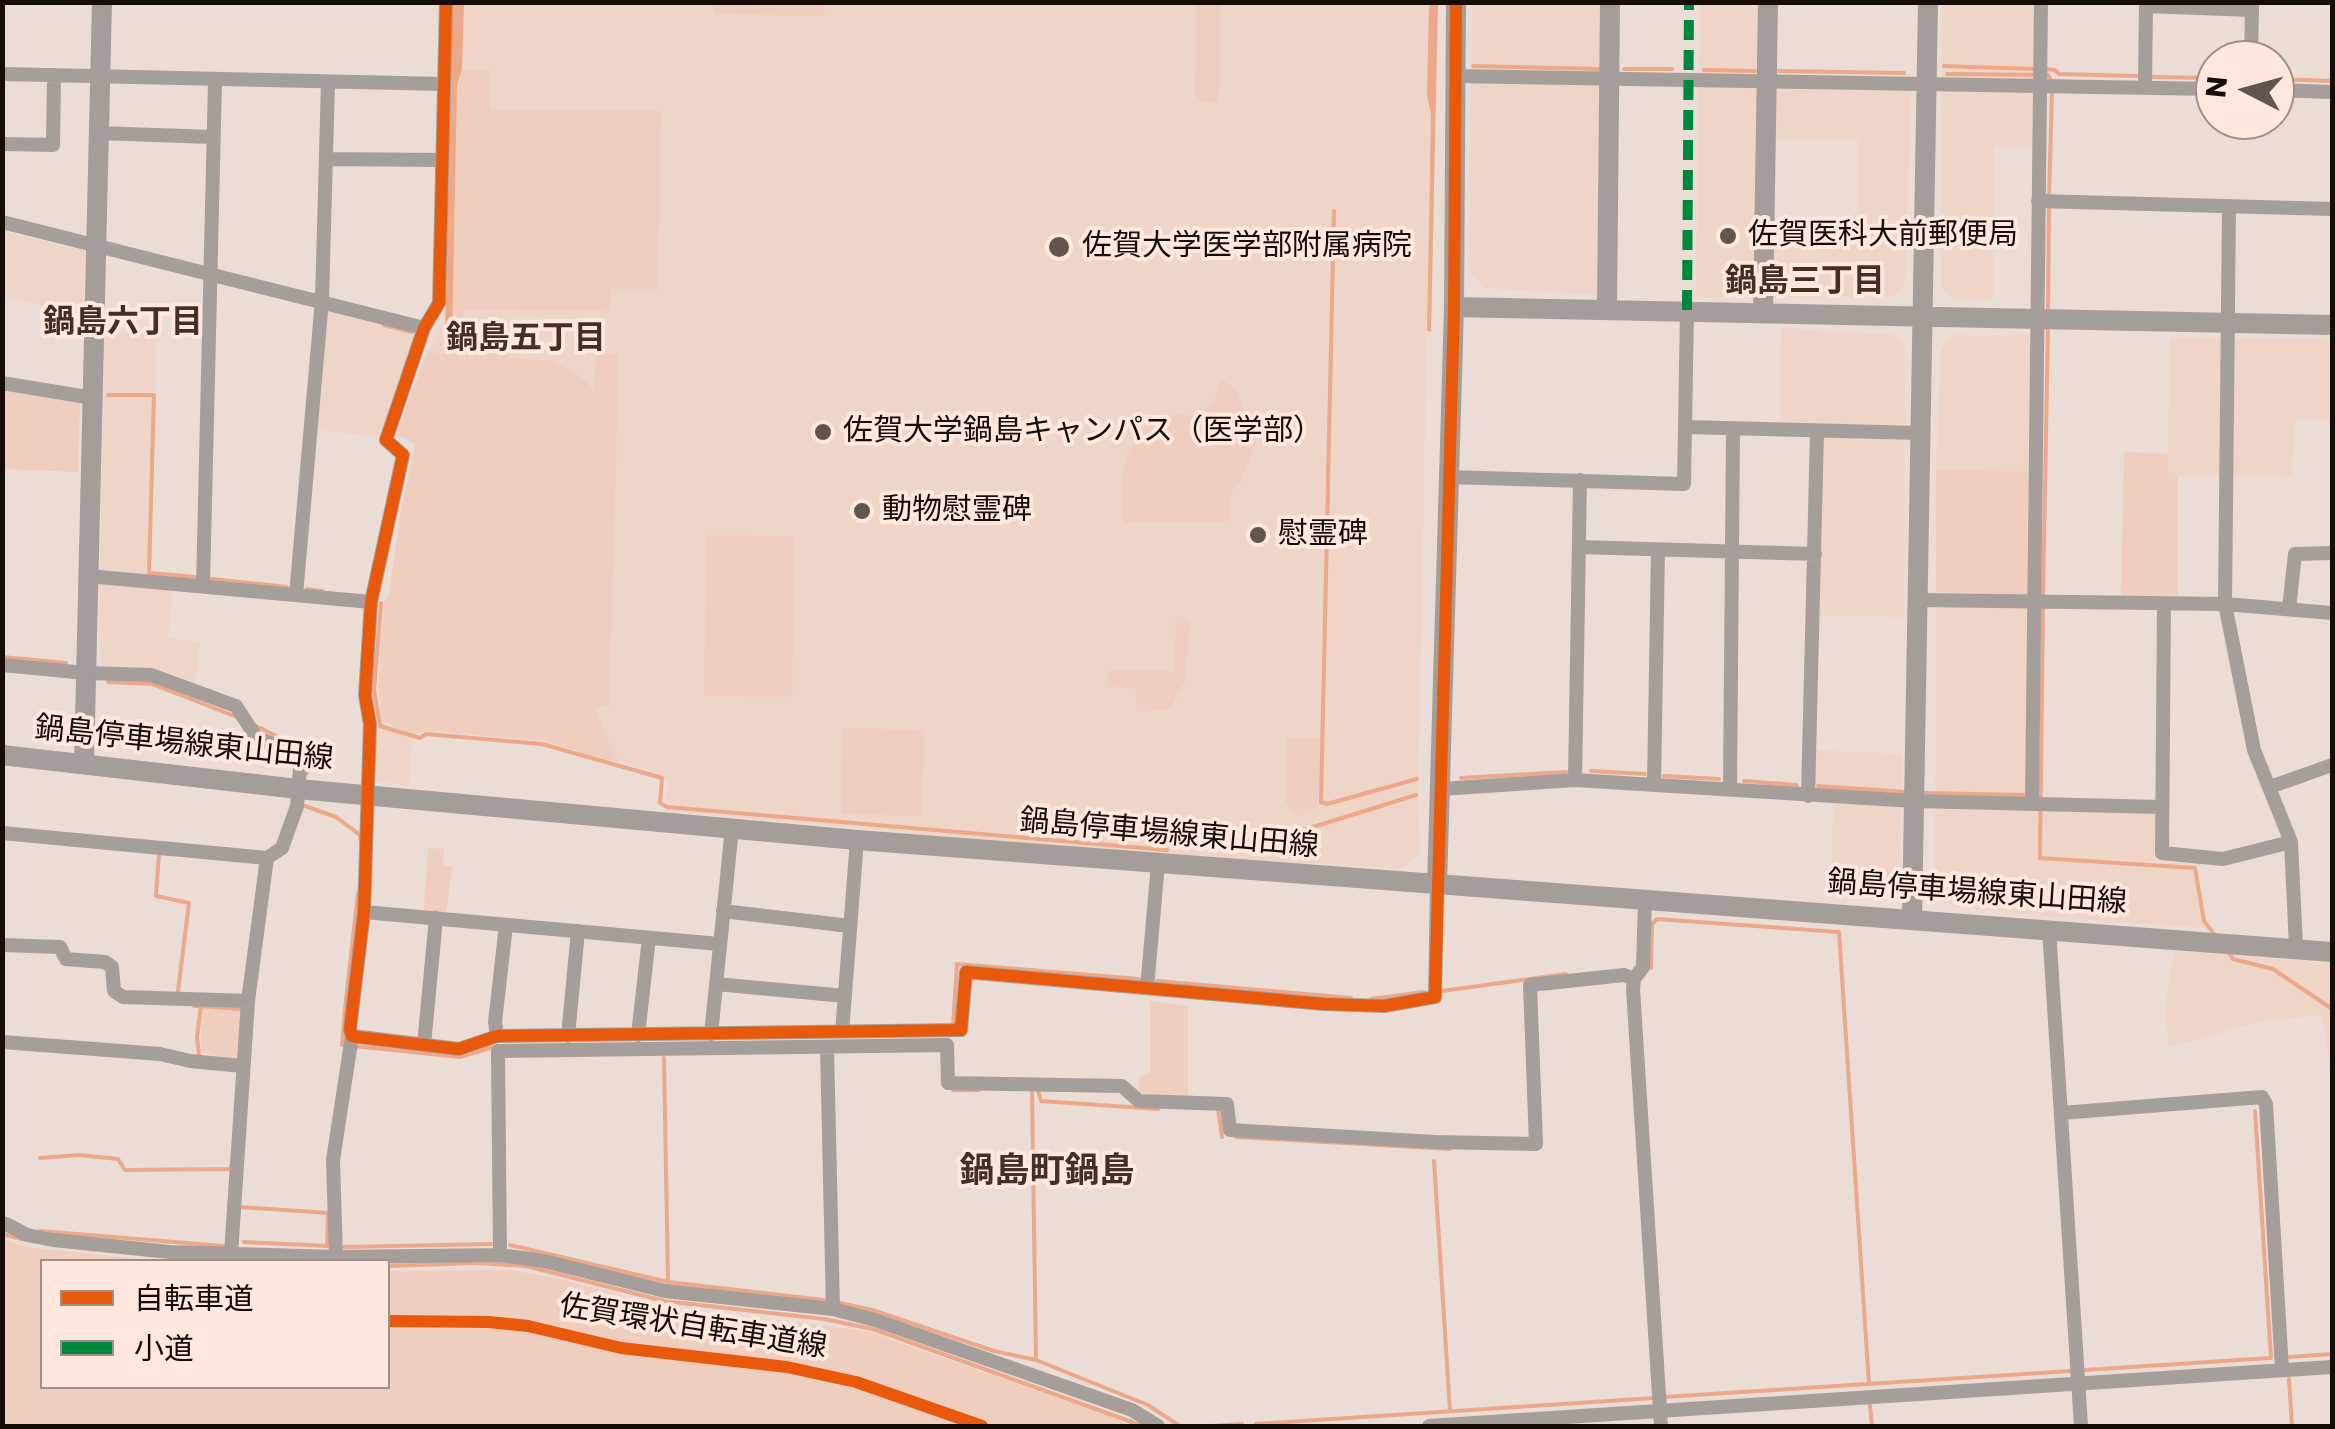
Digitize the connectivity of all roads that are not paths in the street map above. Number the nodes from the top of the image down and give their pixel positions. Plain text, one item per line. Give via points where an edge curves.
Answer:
1 (102, 2) edge
2 (446, 2) edge
3 (1456, 2) edge
4 (1610, 2) edge
5 (1768, 2) edge
6 (1928, 2) edge
7 (2041, 2) edge
8 (2146, 4) edge
9 (2252, 6) edge
10 (2251, 40) edge
11 (2, 74) edge
12 (54, 75) junction
13 (100, 76) junction
14 (1454, 76) junction
15 (1609, 79) junction
16 (2045, 80) junction
17 (215, 81) junction
18 (328, 82) junction
19 (1767, 82) junction
20 (1927, 82) junction
21 (444, 84) junction
22 (2145, 88) junction
23 (2195, 89) edge
24 (2295, 91) edge
25 (2332, 92) edge
26 (98, 133) junction
27 (213, 137) junction
28 (2, 144) edge
29 (326, 159) junction
30 (442, 160) junction
31 (2045, 201) junction
32 (2229, 206) junction
33 (2332, 209) edge
34 (2, 222) edge
35 (95, 243) junction
36 (210, 272) junction
37 (322, 300) junction
38 (1454, 307) junction
39 (1607, 308) junction
40 (1687, 310) junction
41 (1763, 312) junction
42 (1923, 318) junction
43 (2043, 321) junction
44 (2228, 323) junction
45 (2332, 326) edge
46 (424, 328) junction
47 (2, 383) edge
48 (92, 398) junction
49 (1686, 427) junction
50 (1733, 429) junction
51 (1817, 432) junction
52 (1919, 433) junction
53 (1448, 477) junction
54 (1580, 480) junction
55 (1580, 548) junction
56 (1658, 550) junction
57 (1732, 550) junction
58 (2332, 553) edge
59 (1815, 554) junction
60 (88, 576) junction
61 (203, 586) junction
62 (296, 595) junction
63 (1918, 600) junction
64 (371, 602) junction
65 (2041, 602) junction
66 (2164, 604) junction
67 (2226, 604) junction
68 (2289, 609) junction
69 (2332, 613) edge
70 (2, 665) edge
71 (86, 673) junction
72 (2, 755) edge
73 (84, 763) junction
74 (2332, 765) edge
75 (1576, 780) junction
76 (1654, 784) junction
77 (2270, 787) junction
78 (298, 788) junction
79 (1442, 788) junction
80 (1730, 789) junction
81 (366, 794) junction
82 (1808, 796) junction
83 (1914, 801) junction
84 (2038, 803) junction
85 (2160, 807) junction
86 (732, 828) junction
87 (2, 833) edge
88 (857, 840) junction
89 (2291, 842) junction
90 (267, 858) junction
91 (1158, 864) junction
92 (1437, 886) junction
93 (1645, 900) junction
94 (723, 911) junction
95 (364, 912) junction
96 (436, 918) junction
97 (1912, 919) junction
98 (506, 924) junction
99 (850, 926) junction
100 (2049, 930) junction
101 (578, 931) junction
102 (649, 938) junction
103 (720, 944) junction
104 (2, 945) edge
105 (2296, 947) junction
106 (2332, 952) edge
107 (1634, 979) junction
108 (716, 984) junction
109 (1147, 988) junction
110 (845, 996) junction
111 (248, 1001) junction
112 (842, 1032) junction
113 (711, 1034) junction
114 (638, 1035) junction
115 (497, 1036) junction
116 (568, 1036) junction
117 (2, 1042) edge
118 (350, 1042) junction
119 (424, 1045) junction
120 (827, 1047) junction
121 (243, 1066) junction
122 (2061, 1112) junction
123 (6, 1224) dead end
124 (232, 1254) junction
125 (500, 1255) junction
126 (336, 1256) junction
127 (833, 1309) junction
128 (2332, 1367) edge
129 (2282, 1370) junction
130 (2078, 1384) junction
131 (1660, 1419) edge
132 (1158, 1426) edge
133 (1429, 1426) edge
134 (2081, 1426) edge

1 - 13 street
2 - 21 street
3 - 14 street
4 - 15 street
5 - 19 street
6 - 20 street
7 - 16 street
8 - 9 street
8 - 22 street
9 - 10 street
11 - 12 street
12 - 13 street
12 - 28 street via 53,145
13 - 17 street
13 - 26 street
14 - 15 street
14 - 38 street
15 - 19 street
15 - 39 street
16 - 20 street
16 - 22 street
16 - 31 street
17 - 18 street
17 - 27 street
18 - 21 street
18 - 29 street
19 - 20 street
19 - 41 street
20 - 42 street
21 - 30 street
22 - 23 street
24 - 25 street
26 - 27 street
26 - 35 street
27 - 36 street
29 - 30 street
29 - 37 street
30 - 46 street via 439,302
31 - 32 street
31 - 43 street
32 - 33 street
32 - 44 street
34 - 35 street
35 - 36 street
35 - 48 street
36 - 37 street
36 - 61 street
37 - 46 street
37 - 62 street
38 - 39 street
38 - 53 street
39 - 40 street
40 - 41 street
40 - 49 street
41 - 42 street
42 - 43 street
42 - 52 street
43 - 44 street
43 - 65 street
44 - 45 street
44 - 67 street
46 - 64 street via 386,440 402,455
47 - 48 street
48 - 60 street
49 - 50 street
49 - 54 street via 1684,484
50 - 51 street
50 - 57 street
51 - 52 street
51 - 59 street
52 - 63 street
53 - 54 street
53 - 79 street
54 - 55 street
55 - 56 street
55 - 75 street
56 - 57 street
56 - 76 street
57 - 59 street
57 - 80 street
58 - 68 street via 2295,554
59 - 82 street
60 - 61 street
60 - 71 street
61 - 62 street
62 - 64 street
63 - 65 street
63 - 83 street
64 - 81 street
65 - 66 street
65 - 84 street
66 - 67 street
66 - 85 street
67 - 68 street
67 - 77 street via 2254,750
68 - 69 street
70 - 71 street
71 - 73 street
71 - 78 street via 151,675 236,706 256,737 301,757
72 - 73 street, 鍋島停車場線東山田線
73 - 78 street, 鍋島停車場線東山田線
74 - 77 street
75 - 76 street
75 - 79 street
76 - 80 street
77 - 89 street
78 - 81 street, 鍋島停車場線東山田線
78 - 90 street via 282,848
79 - 92 street
80 - 82 street
81 - 86 street, 鍋島停車場線東山田線
81 - 95 street
82 - 83 street
83 - 84 street
83 - 97 street
84 - 85 street
85 - 89 street via 2162,853 2223,859
86 - 88 street, 鍋島停車場線東山田線
86 - 94 street
87 - 90 street
88 - 91 street, 鍋島停車場線東山田線
88 - 99 street
89 - 105 street
90 - 111 street
91 - 92 street, 鍋島停車場線東山田線
91 - 109 street
92 - 93 street, 鍋島停車場線東山田線
92 - 109 street via 1435,996 1384,1006
93 - 97 street, 鍋島停車場線東山田線
93 - 107 street via 1643,967
94 - 99 street
94 - 103 street
95 - 96 street
95 - 118 street
96 - 98 street
96 - 119 street
97 - 100 street, 鍋島停車場線東山田線
98 - 101 street
98 - 115 street
99 - 110 street
100 - 105 street, 鍋島停車場線東山田線
100 - 122 street
101 - 102 street
101 - 116 street
102 - 103 street
102 - 114 street
103 - 108 street
104 - 111 street via 60,948 66,959 104,962 112,967 114,992 123,997
105 - 106 street, 鍋島停車場線東山田線
107 - 120 street via 1530,985 1536,1144 1230,1130 1226,1104 1139,1101 1122,1086 948,1083 947,1045
107 - 131 street
108 - 110 street
108 - 113 street
109 - 112 street via 966,972 961,1030
110 - 112 street
111 - 121 street
112 - 113 street
113 - 114 street
114 - 116 street
115 - 116 street
115 - 119 street via 459,1049
117 - 121 street
118 - 119 street
118 - 126 street via 333,1160
120 - 125 street via 498,1052
120 - 127 street
121 - 124 street
122 - 129 street via 2262,1098
122 - 130 street
123 - 124 street via 52,1240
124 - 126 street
125 - 126 street
125 - 127 street via 664,1291
127 - 132 street via 1132,1410
128 - 129 street
129 - 130 street
130 - 131 street
130 - 134 street
131 - 133 street

